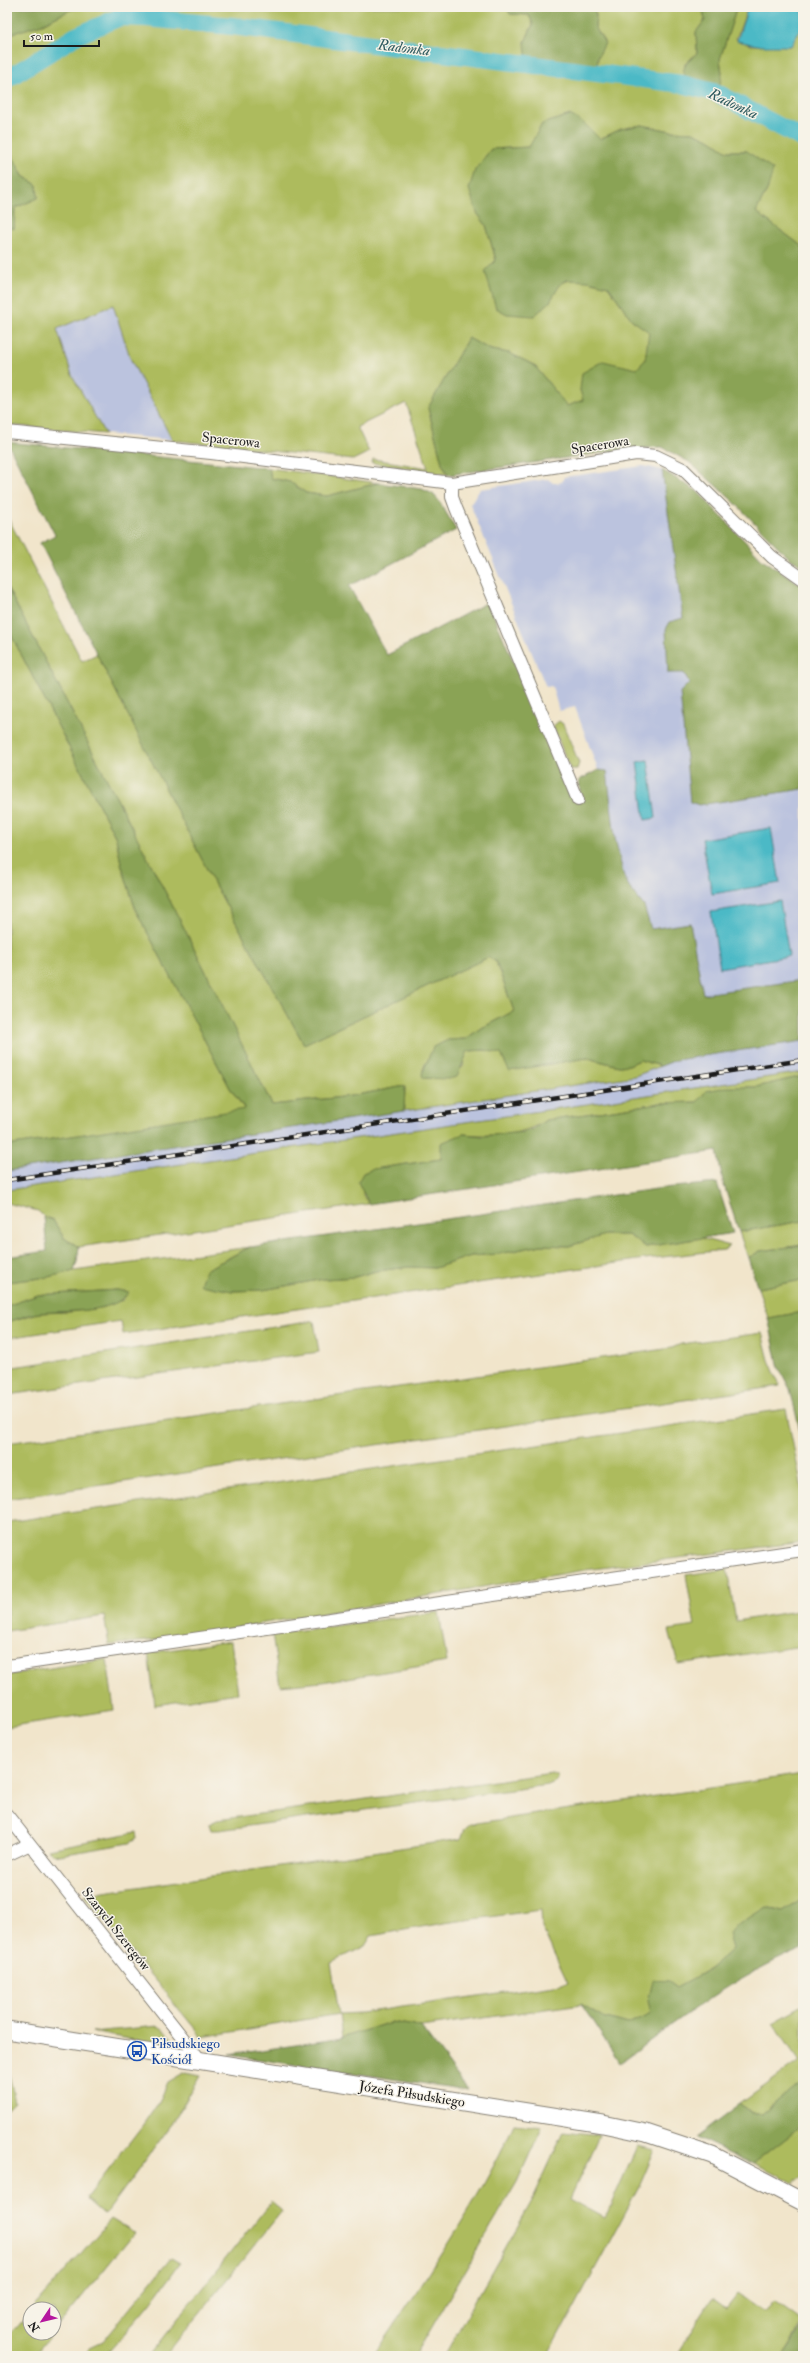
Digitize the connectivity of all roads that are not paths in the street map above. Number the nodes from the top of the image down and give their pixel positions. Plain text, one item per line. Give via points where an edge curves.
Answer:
1 (7, 432) edge
2 (452, 482) junction
3 (803, 579) edge
4 (578, 800) dead end
5 (803, 1550) edge
6 (7, 1666) edge
7 (7, 1815) edge
8 (30, 1844) junction
9 (7, 1855) edge
10 (7, 2030) edge
11 (202, 2061) junction
12 (803, 2202) edge

1 - 2 street, Spacerowa
2 - 3 street, Spacerowa via 636,454 656,456 683,469 772,557
2 - 4 street via 453,501
5 - 6 street
7 - 8 street, Szarych Szeregów
8 - 9 street
8 - 11 street, Szarych Szeregów
10 - 11 street, Józefa Piłsudskiego
11 - 12 street, Józefa Piłsudskiego via 646,2133 712,2155

